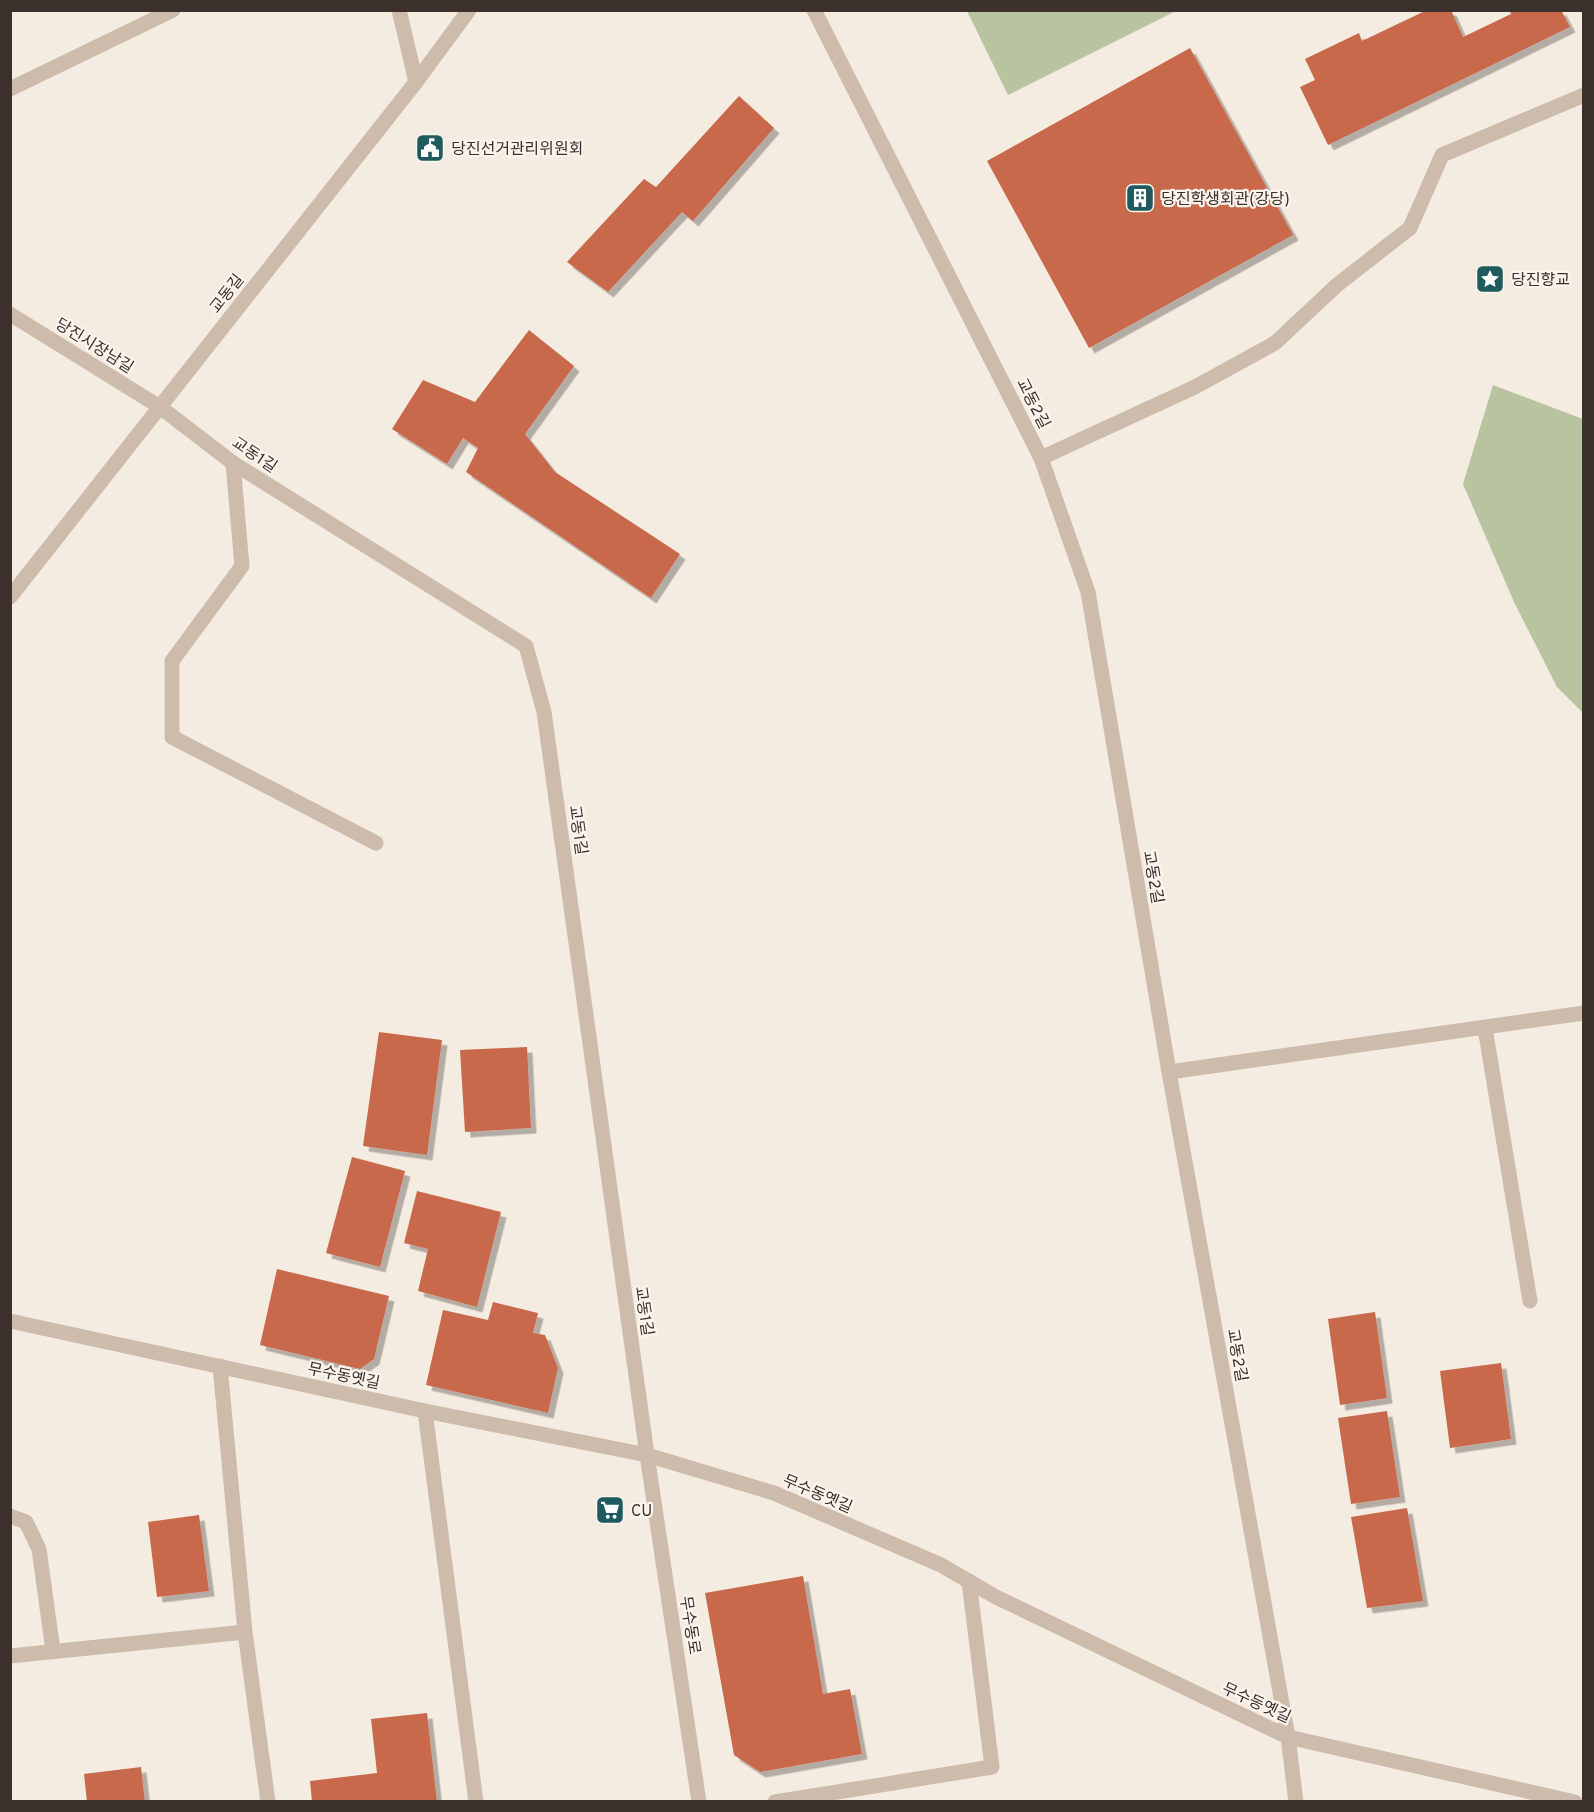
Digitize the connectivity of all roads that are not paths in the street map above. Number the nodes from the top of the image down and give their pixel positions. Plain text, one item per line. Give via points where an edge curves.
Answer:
1 (173, 10) edge
2 (399, 10) edge
3 (469, 10) edge
4 (814, 10) edge
5 (416, 82) junction
6 (10, 89) edge
7 (1584, 94) edge
8 (10, 314) edge
9 (160, 406) junction
10 (1041, 458) junction
11 (233, 463) junction
12 (10, 597) edge
13 (376, 843) dead end
14 (1584, 1013) edge
15 (1485, 1028) junction
16 (1169, 1072) junction
17 (1530, 1301) dead end
18 (10, 1321) edge
19 (220, 1366) junction
20 (425, 1411) junction
21 (647, 1455) junction
22 (10, 1516) edge
23 (969, 1581) junction
24 (245, 1632) junction
25 (53, 1651) junction
26 (10, 1656) edge
27 (1288, 1737) junction
28 (268, 1802) edge
29 (476, 1802) edge
30 (699, 1802) edge
31 (775, 1802) edge
32 (1296, 1802) edge
33 (1575, 1802) edge

1 - 6 street
2 - 5 street
3 - 5 street, 교동길
4 - 10 street, 교동2길
5 - 9 street, 교동길
7 - 10 street via 1442,155 1410,228 1337,285 1275,343 1195,387
8 - 9 street, 당진시장남길
9 - 11 street, 교동1길
9 - 12 street, 교동길
10 - 16 street, 교동2길 via 1088,592
11 - 13 street via 242,566 172,661 172,737
11 - 21 street, 교동1길 via 526,646 544,712
14 - 15 street
15 - 16 street
15 - 17 street
16 - 27 street, 교동2길
18 - 19 street, 무수동옛길
19 - 20 street, 무수동옛길
19 - 24 street
20 - 21 street, 무수동옛길
20 - 29 street
21 - 23 street, 무수동옛길 via 774,1493 941,1565
21 - 30 street, 무수동로
22 - 25 street via 26,1522 39,1549
23 - 27 street, 무수동옛길
23 - 31 street via 992,1767
24 - 25 street
24 - 28 street
25 - 26 street
27 - 32 street, 교동2길
27 - 33 street, 무수동옛길

